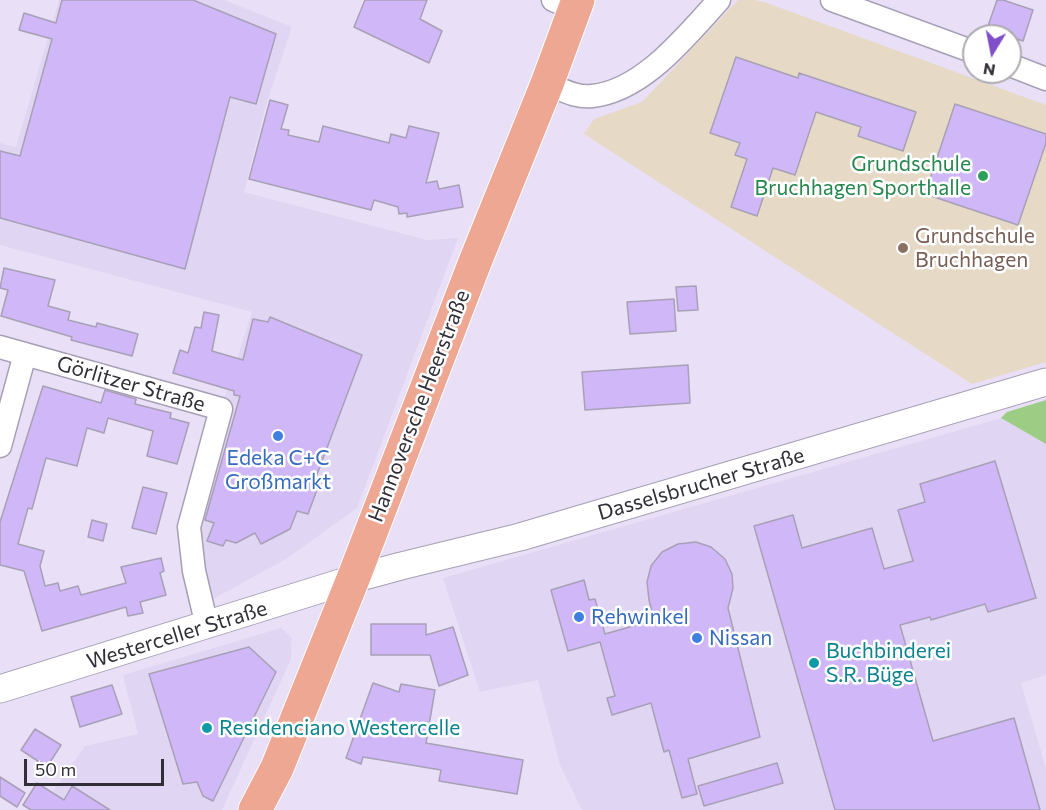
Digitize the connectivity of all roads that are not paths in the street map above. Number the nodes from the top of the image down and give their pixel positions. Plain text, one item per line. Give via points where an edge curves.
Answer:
1 (719, 0) edge
2 (832, 0) edge
3 (569, 3) edge
4 (962, 48) edge
5 (1022, 70) edge
6 (1046, 79) edge
7 (547, 84) junction
8 (0, 347) edge
9 (25, 354) junction
10 (1046, 382) edge
11 (0, 446) edge
12 (353, 579) junction
13 (207, 626) junction
14 (0, 688) edge
15 (255, 810) edge

1 - 7 street via 646,74 611,92 578,95
2 - 4 street
3 - 7 main road, Hannoversche Heerstraße
5 - 6 street
7 - 12 main road, Hannoversche Heerstraße
8 - 9 street, Görlitzer Straße
9 - 11 street
9 - 13 street, Görlitzer Straße via 221,409 189,527
10 - 12 street, Dasselsbrucher Straße via 520,537
12 - 13 street, Westerceller Straße
12 - 15 main road, Hannoversche Heerstraße via 281,758
13 - 14 street, Westerceller Straße

